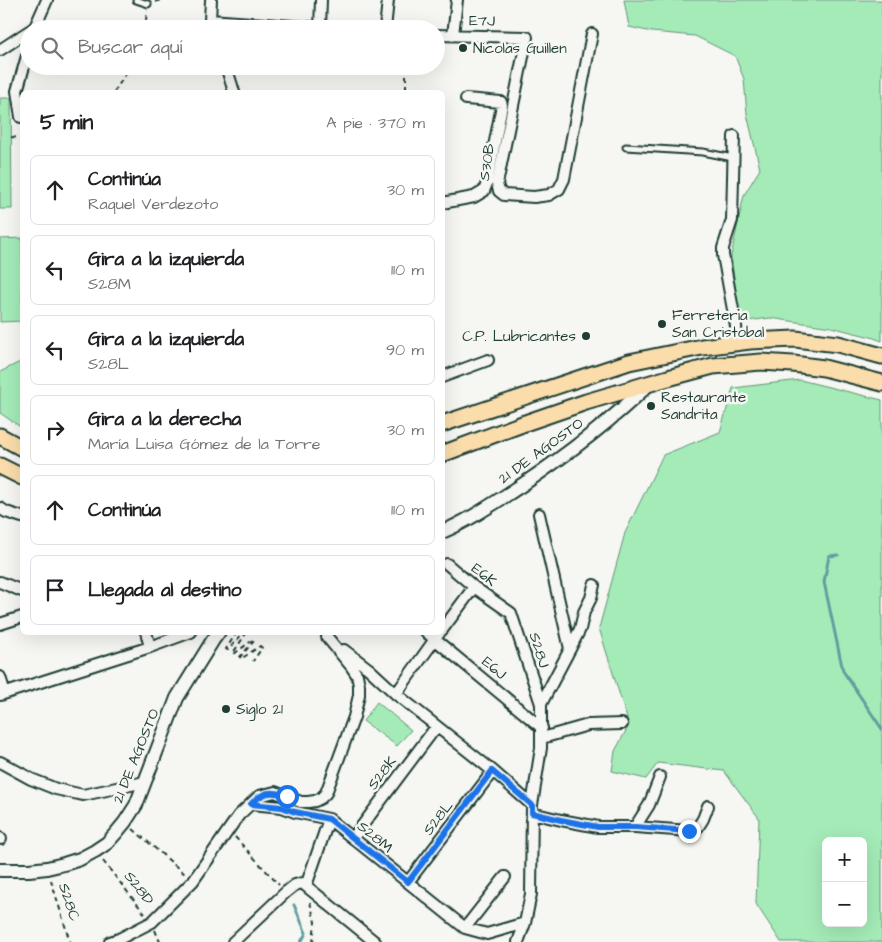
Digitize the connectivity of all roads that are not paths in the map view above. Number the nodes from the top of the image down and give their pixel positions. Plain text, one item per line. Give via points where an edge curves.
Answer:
1 (37, 0) edge
2 (47, 0) edge
3 (136, 0) edge
4 (211, 0) edge
5 (321, 0) edge
6 (388, 0) edge
7 (457, 0) edge
8 (148, 4) dead end
9 (37, 20) edge
10 (212, 20) edge
11 (320, 20) edge
12 (386, 20) edge
13 (592, 34) dead end
14 (445, 35) edge
15 (453, 35) junction
16 (20, 37) edge
17 (527, 37) joint
18 (0, 50) edge
19 (22, 75) edge
20 (229, 75) edge
21 (233, 90) edge
22 (466, 99) dead end
23 (20, 110) edge
24 (734, 136) dead end
25 (626, 147) dead end
26 (733, 158) junction
27 (445, 202) edge
28 (737, 342) junction
29 (882, 356) edge
30 (488, 360) dead end
31 (445, 376) edge
32 (882, 383) edge
33 (649, 384) junction
34 (445, 423) edge
35 (0, 436) edge
36 (20, 447) edge
37 (445, 453) edge
38 (0, 466) edge
39 (20, 476) edge
40 (2, 512) edge
41 (539, 514) dead end
42 (20, 516) edge
43 (445, 531) edge
44 (447, 564) dead end
45 (0, 582) edge
46 (594, 585) dead end
47 (474, 587) junction
48 (20, 590) edge
49 (504, 608) joint
50 (20, 618) edge
51 (0, 624) edge
52 (445, 626) edge
53 (147, 635) edge
54 (183, 635) edge
55 (217, 635) edge
56 (324, 635) edge
57 (438, 635) edge
58 (440, 635) edge
59 (150, 647) junction
60 (570, 649) junction
61 (0, 677) edge
62 (3, 694) edge
63 (396, 694) junction
64 (540, 704) junction
65 (622, 724) dead end
66 (436, 727) junction
67 (542, 728) junction
68 (542, 738) junction
69 (0, 762) edge
70 (492, 771) junction
71 (660, 777) dead end
72 (145, 782) junction
73 (251, 804) junction
74 (708, 806) dead end
75 (532, 809) junction
76 (329, 819) junction
77 (635, 827) junction
78 (353, 838) junction
79 (0, 870) edge
80 (505, 878) dead end
81 (408, 882) junction
82 (306, 886) junction
83 (525, 924) junction
84 (465, 928) junction
85 (110, 942) edge
86 (233, 942) edge
87 (375, 942) edge
88 (518, 942) edge

1 - 2 street
2 - 9 street
3 - 8 lane
4 - 10 street
5 - 11 street
6 - 12 street
7 - 15 street
13 - 17 street, S30B via 564,178 559,189 549,195 534,197 504,195 497,184
14 - 15 street, E7J
15 - 17 street, E7J
16 - 18 street
19 - 23 street via 17,91
20 - 21 street
22 - 27 street via 501,102 487,183 484,191 474,197
24 - 26 street
25 - 26 lane via 703,152
26 - 28 street via 732,220 723,255
28 - 29 main road via 795,339 838,344
28 - 34 main road via 629,362
30 - 31 street
32 - 33 main road via 824,368 761,362 713,366
33 - 37 main road via 586,402
33 - 43 street, 21 DE AGOSTO via 579,445 492,505
35 - 36 main road
38 - 39 main road
40 - 42 street
41 - 60 street
44 - 47 street, E6K
45 - 48 street
46 - 60 street
47 - 49 street, E6K
47 - 52 street
49 - 64 street, S28J via 511,613
50 - 51 street
53 - 59 street
54 - 59 street
55 - 72 street, 21 DE AGOSTO via 177,698
56 - 63 street
56 - 73 street via 351,666 359,685 354,717 326,793 315,801 301,802 275,792 259,796
57 - 63 street
58 - 67 street, E6J
59 - 62 street
60 - 64 street
61 - 62 street
63 - 66 street
64 - 67 street, S28J
65 - 68 street via 588,725
66 - 70 street
66 - 78 street, S28K
67 - 68 street, S28J
68 - 75 street, S28J
69 - 72 street via 56,789 83,795
70 - 75 street
70 - 81 street, S28L
71 - 77 street via 649,805
72 - 79 street, 21 DE AGOSTO via 126,822 95,851 47,868
73 - 76 street, S28M via 282,807
73 - 85 street via 239,815 193,881 152,922
74 - 77 street via 698,827 689,831
75 - 77 street via 561,820 598,827
75 - 83 street, S28J via 531,894
76 - 78 street, S28M
76 - 82 street
78 - 81 street, S28M
80 - 84 street
81 - 84 street, S28M
82 - 86 street via 298,883 286,892
82 - 87 street
83 - 84 street, S28M via 487,934
83 - 88 street, S28J

